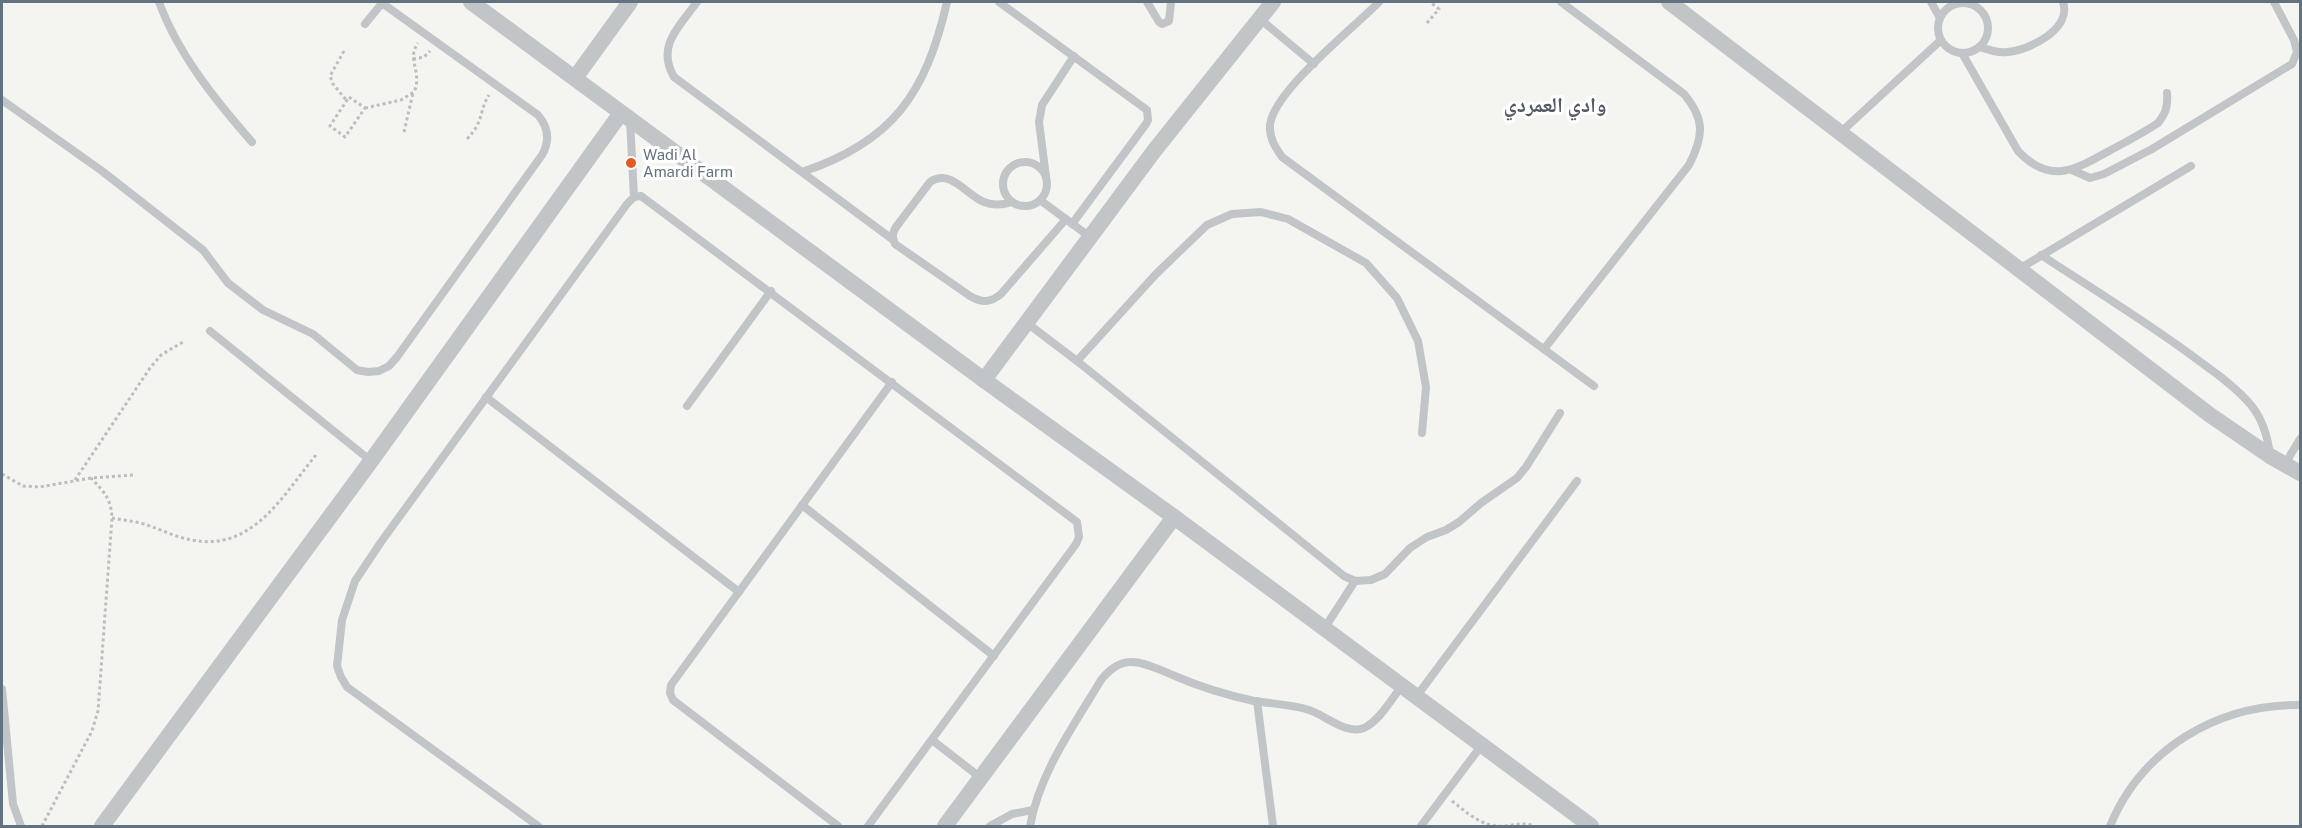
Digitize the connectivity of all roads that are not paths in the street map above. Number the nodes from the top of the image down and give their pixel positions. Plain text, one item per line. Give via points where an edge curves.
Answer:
1 (159, 2) edge
2 (382, 2) edge
3 (471, 2) edge
4 (630, 2) edge
5 (697, 2) edge
6 (947, 2) edge
7 (999, 2) edge
8 (1147, 2) edge
9 (1171, 2) edge
10 (1273, 2) edge
11 (1379, 2) edge
12 (1561, 2) edge
13 (1669, 2) edge
14 (1931, 2) edge
15 (2063, 2) edge
16 (2274, 2) edge
17 (1957, 3) edge
18 (1940, 18) junction
19 (1260, 19) junction
20 (365, 24) dead end
21 (1941, 40) junction
22 (1980, 47) junction
23 (1962, 53) junction
24 (1074, 56) junction
25 (1314, 63) junction
26 (575, 78) junction
27 (2167, 93) dead end
28 (2, 100) edge
29 (626, 116) junction
30 (1840, 132) junction
31 (252, 142) dead end
32 (2191, 166) dead end
33 (2072, 170) junction
34 (802, 172) junction
35 (1046, 179) junction
36 (634, 197) junction
37 (1040, 200) junction
38 (1012, 202) junction
39 (1069, 221) junction
40 (1090, 237) junction
41 (892, 238) junction
42 (2041, 255) junction
43 (2019, 269) junction
44 (771, 291) junction
45 (1027, 323) junction
46 (210, 331) dead end
47 (1544, 349) junction
48 (1077, 361) junction
49 (984, 380) junction
50 (892, 381) junction
51 (1594, 386) dead end
52 (486, 398) junction
53 (687, 406) dead end
54 (1560, 413) dead end
55 (1422, 434) dead end
56 (2301, 439) edge
57 (2270, 456) junction
58 (371, 461) junction
59 (2285, 464) junction
60 (2301, 473) edge
61 (1577, 481) dead end
62 (802, 505) junction
63 (1174, 517) junction
64 (1355, 580) junction
65 (739, 592) junction
66 (1324, 629) junction
67 (994, 656) junction
68 (1401, 687) junction
69 (2, 688) edge
70 (1415, 698) junction
71 (1257, 701) junction
72 (2301, 705) edge
73 (932, 740) junction
74 (1481, 746) junction
75 (981, 778) junction
76 (1033, 810) junction
77 (21, 826) edge
78 (102, 826) edge
79 (538, 826) edge
80 (838, 826) edge
81 (868, 826) edge
82 (945, 826) edge
83 (990, 826) edge
84 (1030, 826) edge
85 (1273, 826) edge
86 (1421, 826) edge
87 (1591, 826) edge
88 (2110, 826) edge

1 - 31 lane via 203,81
2 - 20 lane
2 - 28 lane via 543,121 548,135 546,149 397,357 379,371 357,370 313,334 245,298 203,250
3 - 26 street
4 - 26 street
5 - 34 lane via 666,52 667,66 674,78
6 - 34 lane via 930,61 916,90 898,113 855,150
7 - 24 lane
8 - 9 lane via 1162,24 1169,21
10 - 19 street
11 - 25 lane
12 - 47 lane via 1684,94 1700,119 1701,132 1689,165
13 - 30 street
14 - 18 lane
15 - 22 lane via 2064,18 2051,33 2007,52
16 - 33 lane via 2296,46 2292,64 2152,150 2104,174 2090,178
17 - 18 lane
17 - 22 lane via 1971,4 1987,20 1987,35
18 - 21 lane
19 - 25 lane
19 - 40 street
21 - 23 lane via 1951,51
21 - 30 lane
22 - 23 lane
23 - 33 lane via 2028,162 2057,172
24 - 35 lane via 1042,105 1039,122
24 - 39 lane via 1144,107 1148,115 1146,124
25 - 47 lane via 1274,110 1269,127 1272,143 1282,157
26 - 29 street
27 - 33 lane via 2165,115 2158,123
29 - 36 lane
29 - 49 street
29 - 58 street
30 - 43 street
32 - 42 lane
34 - 41 lane
35 - 37 lane via 1047,187
35 - 38 lane via 1044,172 1031,163 1010,168 1004,189
36 - 44 lane via 647,199
36 - 52 lane
37 - 38 lane via 1027,206
37 - 39 lane
38 - 41 lane via 982,202 949,178 936,178 892,232
39 - 40 lane
39 - 41 lane via 1001,294 986,302 970,296 895,244
40 - 45 street
42 - 43 lane
42 - 57 lane via 2167,338 2238,393 2261,421
43 - 57 street
44 - 50 lane
44 - 53 lane
45 - 48 lane
45 - 49 street
46 - 58 lane
47 - 51 lane
48 - 55 lane via 1206,225 1232,214 1261,212 1288,219 1366,263 1397,298 1418,340 1426,387
48 - 64 lane via 1344,576
49 - 63 street
50 - 62 lane
50 - 67 lane via 1077,522 1076,544
52 - 65 lane
52 - 79 lane via 355,581 342,620 337,666 347,687
54 - 64 lane via 1516,478 1460,522 1410,548 1385,574 1371,580
56 - 59 lane
57 - 59 street
58 - 78 street
59 - 60 street
61 - 70 lane
62 - 65 lane
62 - 67 lane
63 - 66 street
63 - 75 street
64 - 66 lane
65 - 80 lane via 675,678 670,693 679,705
66 - 68 street
67 - 73 lane
68 - 70 street
68 - 71 lane via 1372,722 1354,730 1310,710
69 - 77 lane via 12,792
70 - 74 street
71 - 76 lane via 1209,689 1143,664 1119,664 1101,680 1054,759
71 - 85 lane
72 - 88 lane via 2241,711 2202,726 2166,749 2136,778
73 - 75 lane
73 - 81 lane
74 - 86 lane
74 - 87 street
75 - 82 street
76 - 83 lane via 1012,814
76 - 84 lane

